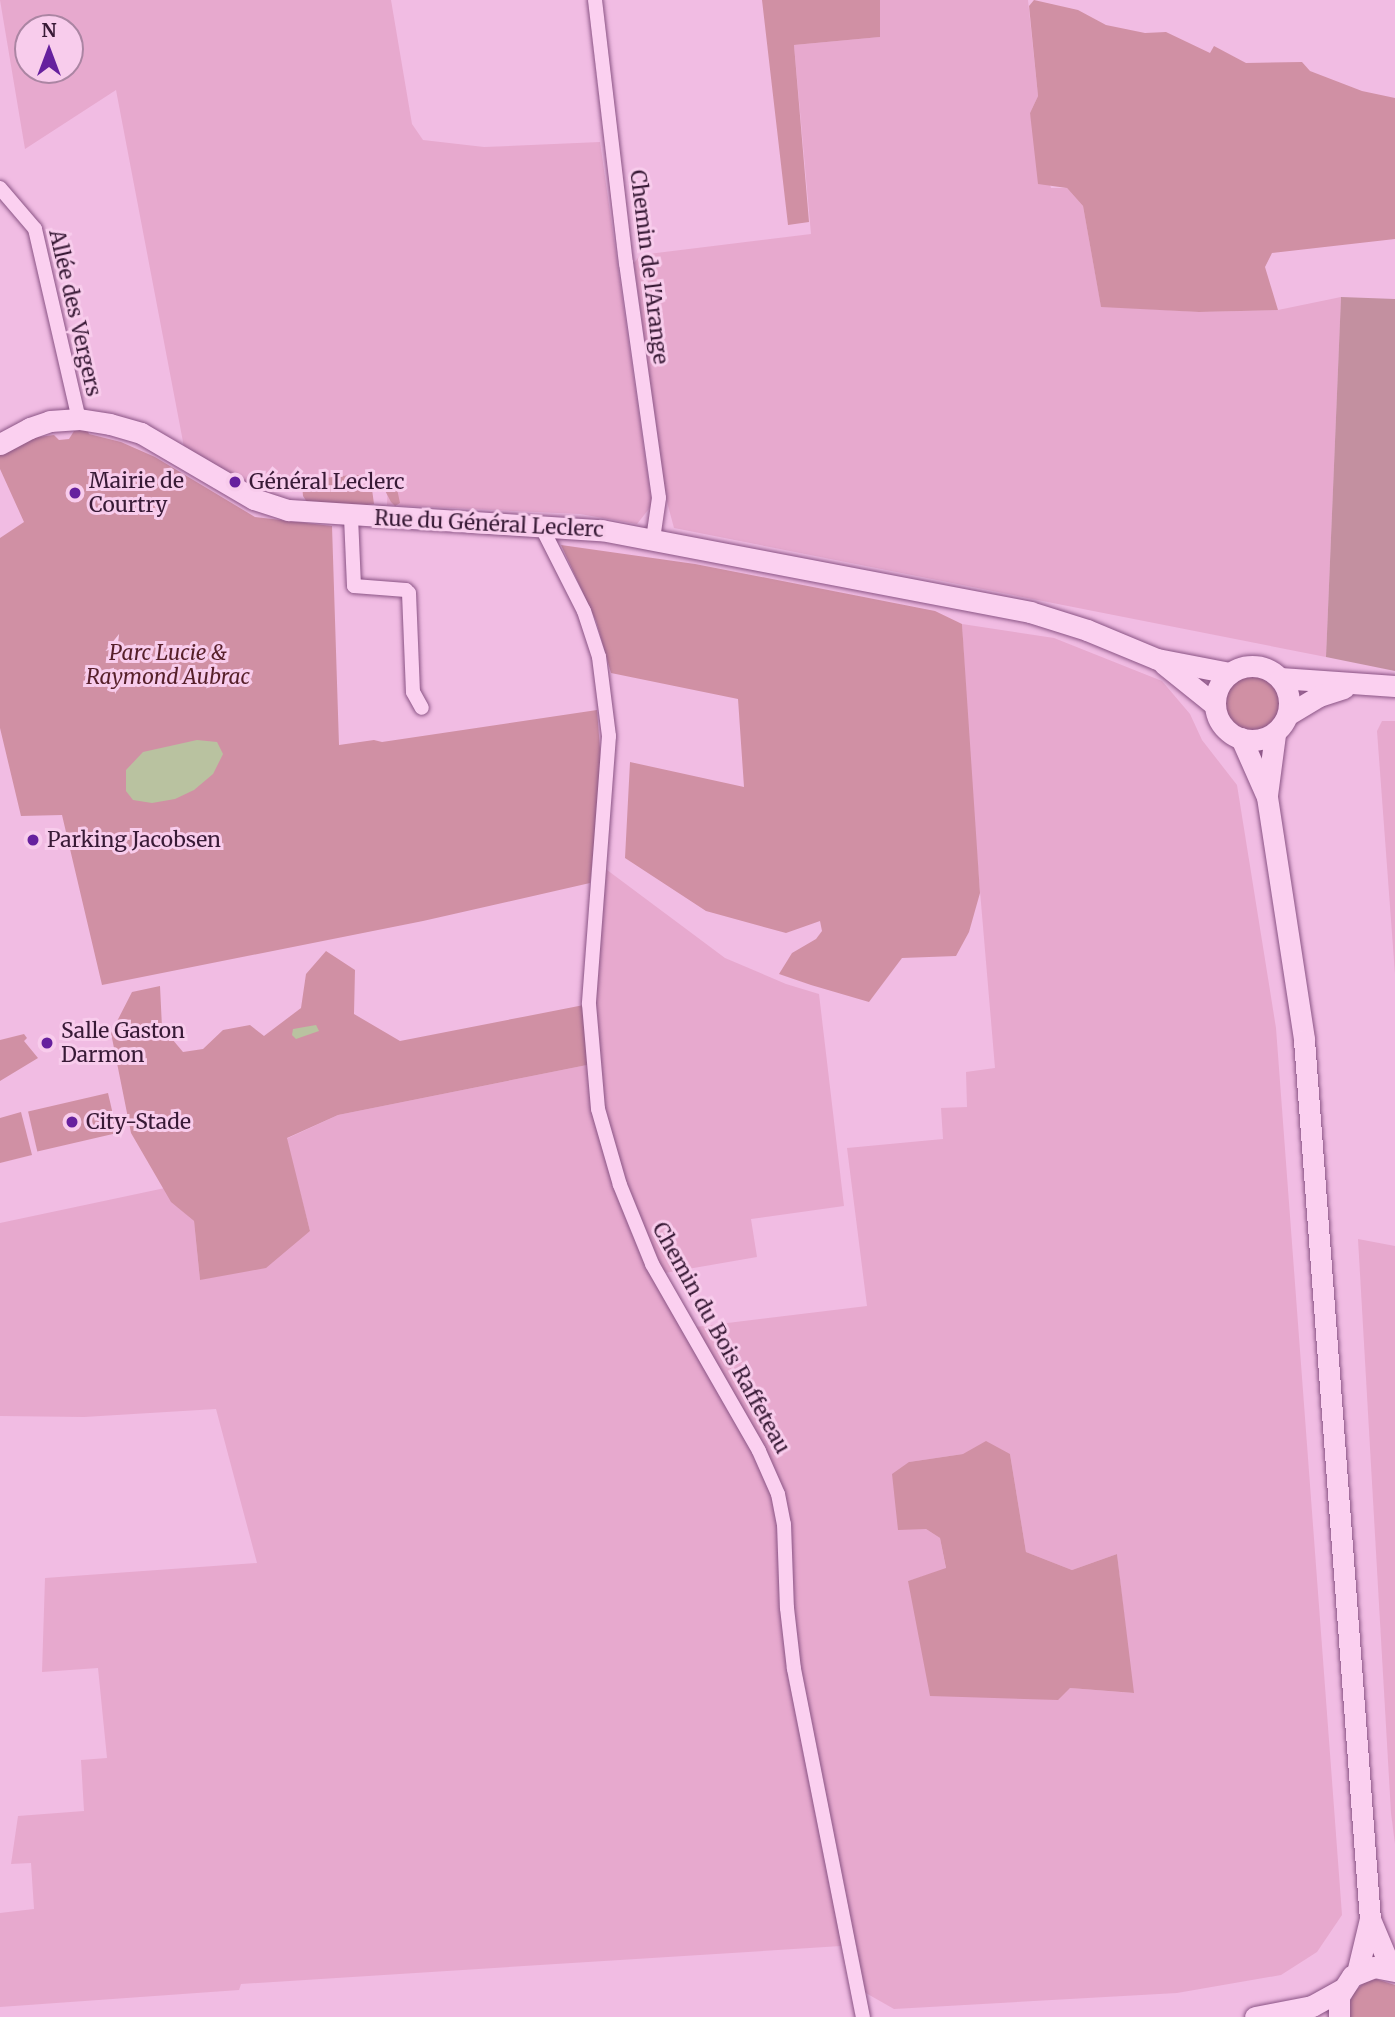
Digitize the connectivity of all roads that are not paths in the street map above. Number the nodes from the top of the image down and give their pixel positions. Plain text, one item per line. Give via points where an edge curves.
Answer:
1 (595, 0) edge
2 (0, 188) edge
3 (79, 419) junction
4 (0, 444) edge
5 (351, 517) junction
6 (540, 524) junction
7 (653, 539) junction
8 (1157, 659) junction
9 (1230, 673) junction
10 (1280, 677) junction
11 (1353, 685) junction
12 (1395, 686) edge
13 (1215, 705) junction
14 (422, 708) dead end
15 (1289, 714) junction
16 (1275, 733) junction
17 (1241, 738) junction
18 (1267, 797) junction
19 (1370, 1919) junction
20 (1393, 1970) edge
21 (1357, 1973) junction
22 (1342, 1990) junction
23 (863, 2017) edge
24 (1267, 2017) edge
25 (1339, 2017) edge

1 - 7 street, Chemin de l'Arange via 659,498
2 - 3 street, Allée des Vergers via 35,229
3 - 4 main road, Rue du Général Leclerc via 40,424
3 - 5 main road, Rue du Général Leclerc via 141,433 268,505
5 - 6 main road, Rue du Général Leclerc
5 - 14 street via 354,586 409,593 413,692
6 - 7 main road, Rue du Général Leclerc
6 - 23 street, Chemin du Bois Raffeteau via 584,611 600,657 609,736 589,1004 598,1109 620,1185 652,1264 759,1451 778,1493 794,1668
7 - 8 main road, Rue du Général Leclerc via 1030,612
8 - 9 main road, Rue du Général Leclerc
8 - 13 main road, Rue du Général Leclerc
9 - 10 main road via 1250,665
9 - 13 main road via 1221,682
10 - 11 main road
10 - 15 main road via 1287,689
11 - 12 main road
11 - 15 main road via 1319,696
13 - 17 main road via 1222,726
15 - 16 main road
16 - 17 main road via 1264,739
16 - 18 main road
17 - 18 main road
18 - 19 main road via 1308,1072
19 - 20 main road
19 - 21 main road
20 - 21 main road via 1374,1967
21 - 22 main road
22 - 24 main road via 1312,2006
22 - 25 main road

